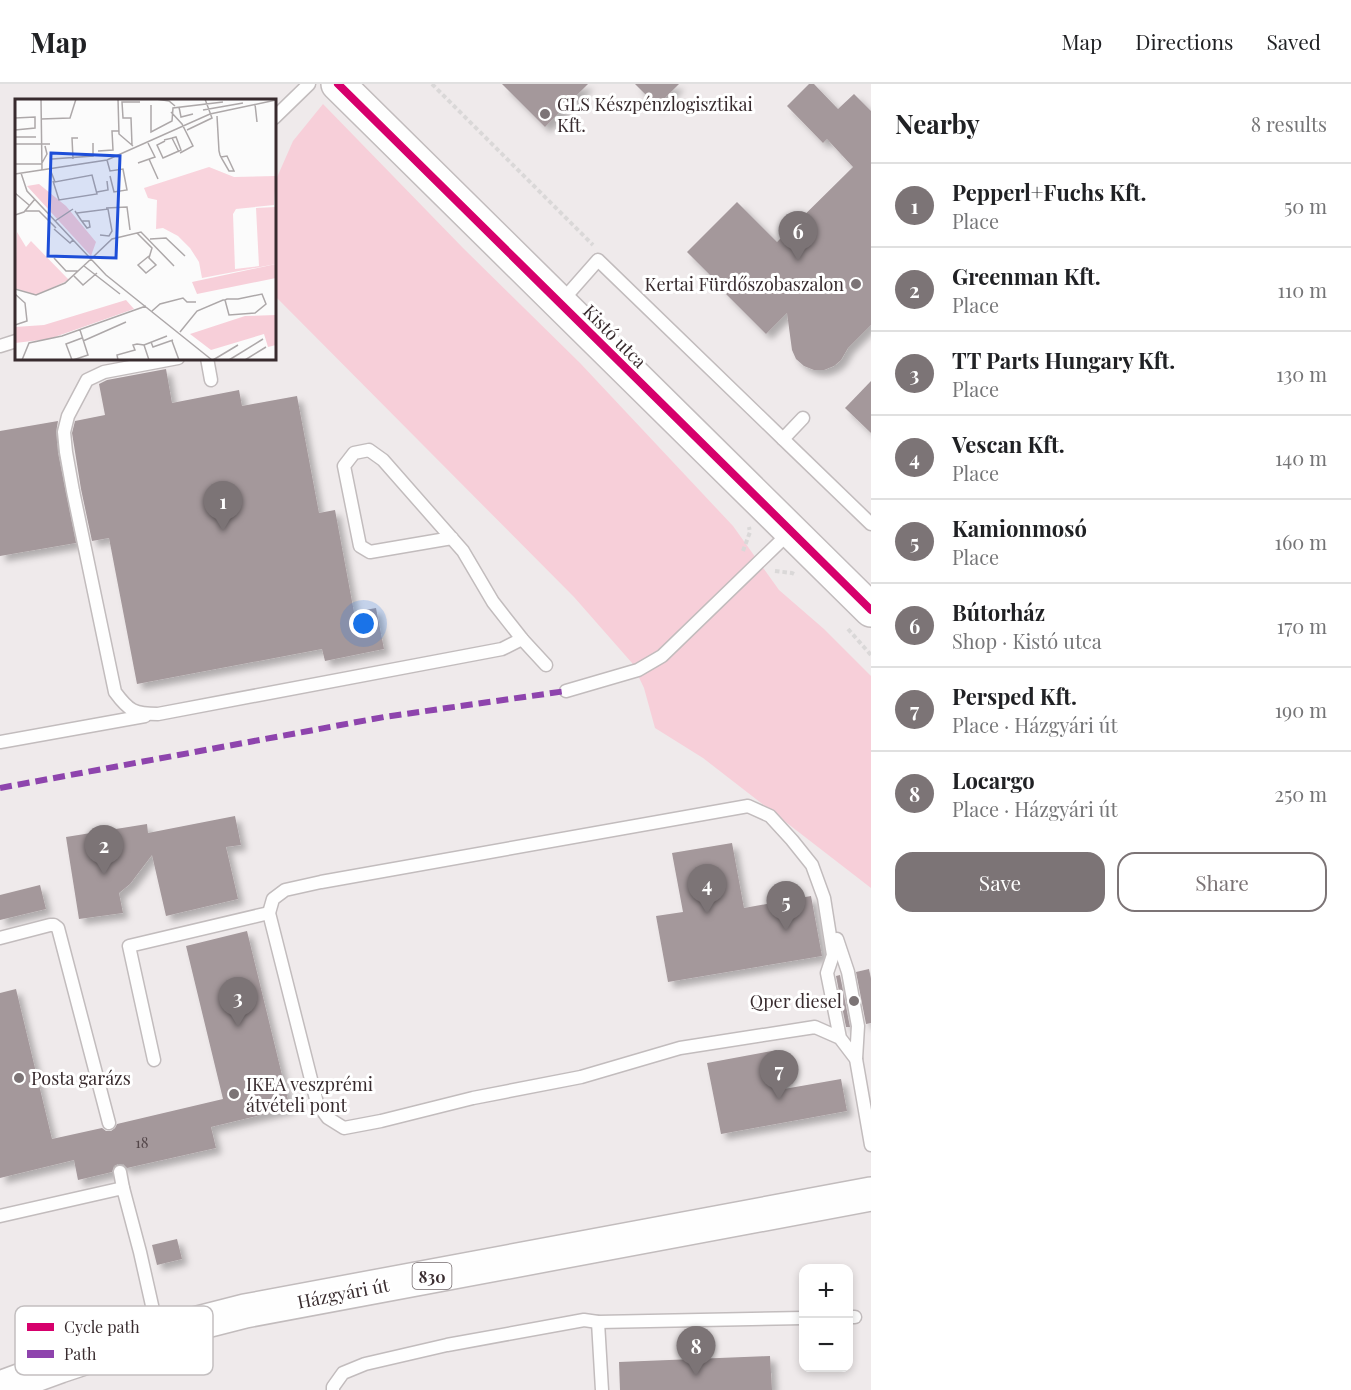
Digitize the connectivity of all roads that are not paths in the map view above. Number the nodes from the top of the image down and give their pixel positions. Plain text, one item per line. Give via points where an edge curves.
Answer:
1 (309, 84) edge
2 (338, 84) edge
3 (276, 116) edge
4 (560, 303) junction
5 (15, 340) edge
6 (0, 346) edge
7 (167, 360) edge
8 (207, 360) edge
9 (211, 380) dead end
10 (803, 418) dead end
11 (783, 439) junction
12 (871, 525) edge
13 (791, 531) junction
14 (452, 538) junction
15 (871, 610) edge
16 (522, 639) junction
17 (546, 665) dead end
18 (566, 691) dead end
19 (158, 714) junction
20 (0, 742) edge
21 (824, 898) junction
22 (269, 913) junction
23 (0, 938) edge
24 (840, 1038) junction
25 (856, 1059) junction
26 (154, 1060) dead end
27 (109, 1123) dead end
28 (871, 1145) edge
29 (120, 1172) dead end
30 (123, 1188) junction
31 (871, 1194) edge
32 (0, 1216) edge
33 (153, 1306) edge
34 (799, 1318) edge
35 (213, 1319) edge
36 (598, 1322) junction
37 (35, 1375) edge
38 (0, 1388) edge
39 (333, 1390) edge
40 (602, 1390) edge

1 - 3 lane
2 - 4 main road, Kistó utca
4 - 11 lane via 598,260
4 - 13 main road, Kistó utca
5 - 6 lane
7 - 19 lane via 104,372 87,380 64,432 114,692 124,706 140,714
8 - 9 lane
10 - 11 lane
11 - 12 lane
13 - 15 main road, Kistó utca
13 - 18 lane via 662,656 638,670
14 - 14 lane via 369,450 354,453 344,466 360,546 370,552
14 - 16 lane
16 - 17 lane
16 - 19 lane via 502,649
19 - 20 lane
21 - 22 lane via 812,865 792,840 770,816 748,806 285,890 273,899
21 - 24 lane via 833,955 827,973
21 - 25 lane via 848,972 858,1026
22 - 24 lane via 317,1103 328,1119 344,1128 581,1077 680,1048 815,1027
22 - 26 lane via 129,946
23 - 27 lane via 50,925 58,928
24 - 25 lane
25 - 28 lane
29 - 30 lane
30 - 32 lane
30 - 33 lane
31 - 35 main road, Házgyári út / 830
34 - 36 lane
36 - 39 lane via 584,1320 366,1364 343,1374
36 - 40 lane
37 - 38 main road, Házgyári út / 830

